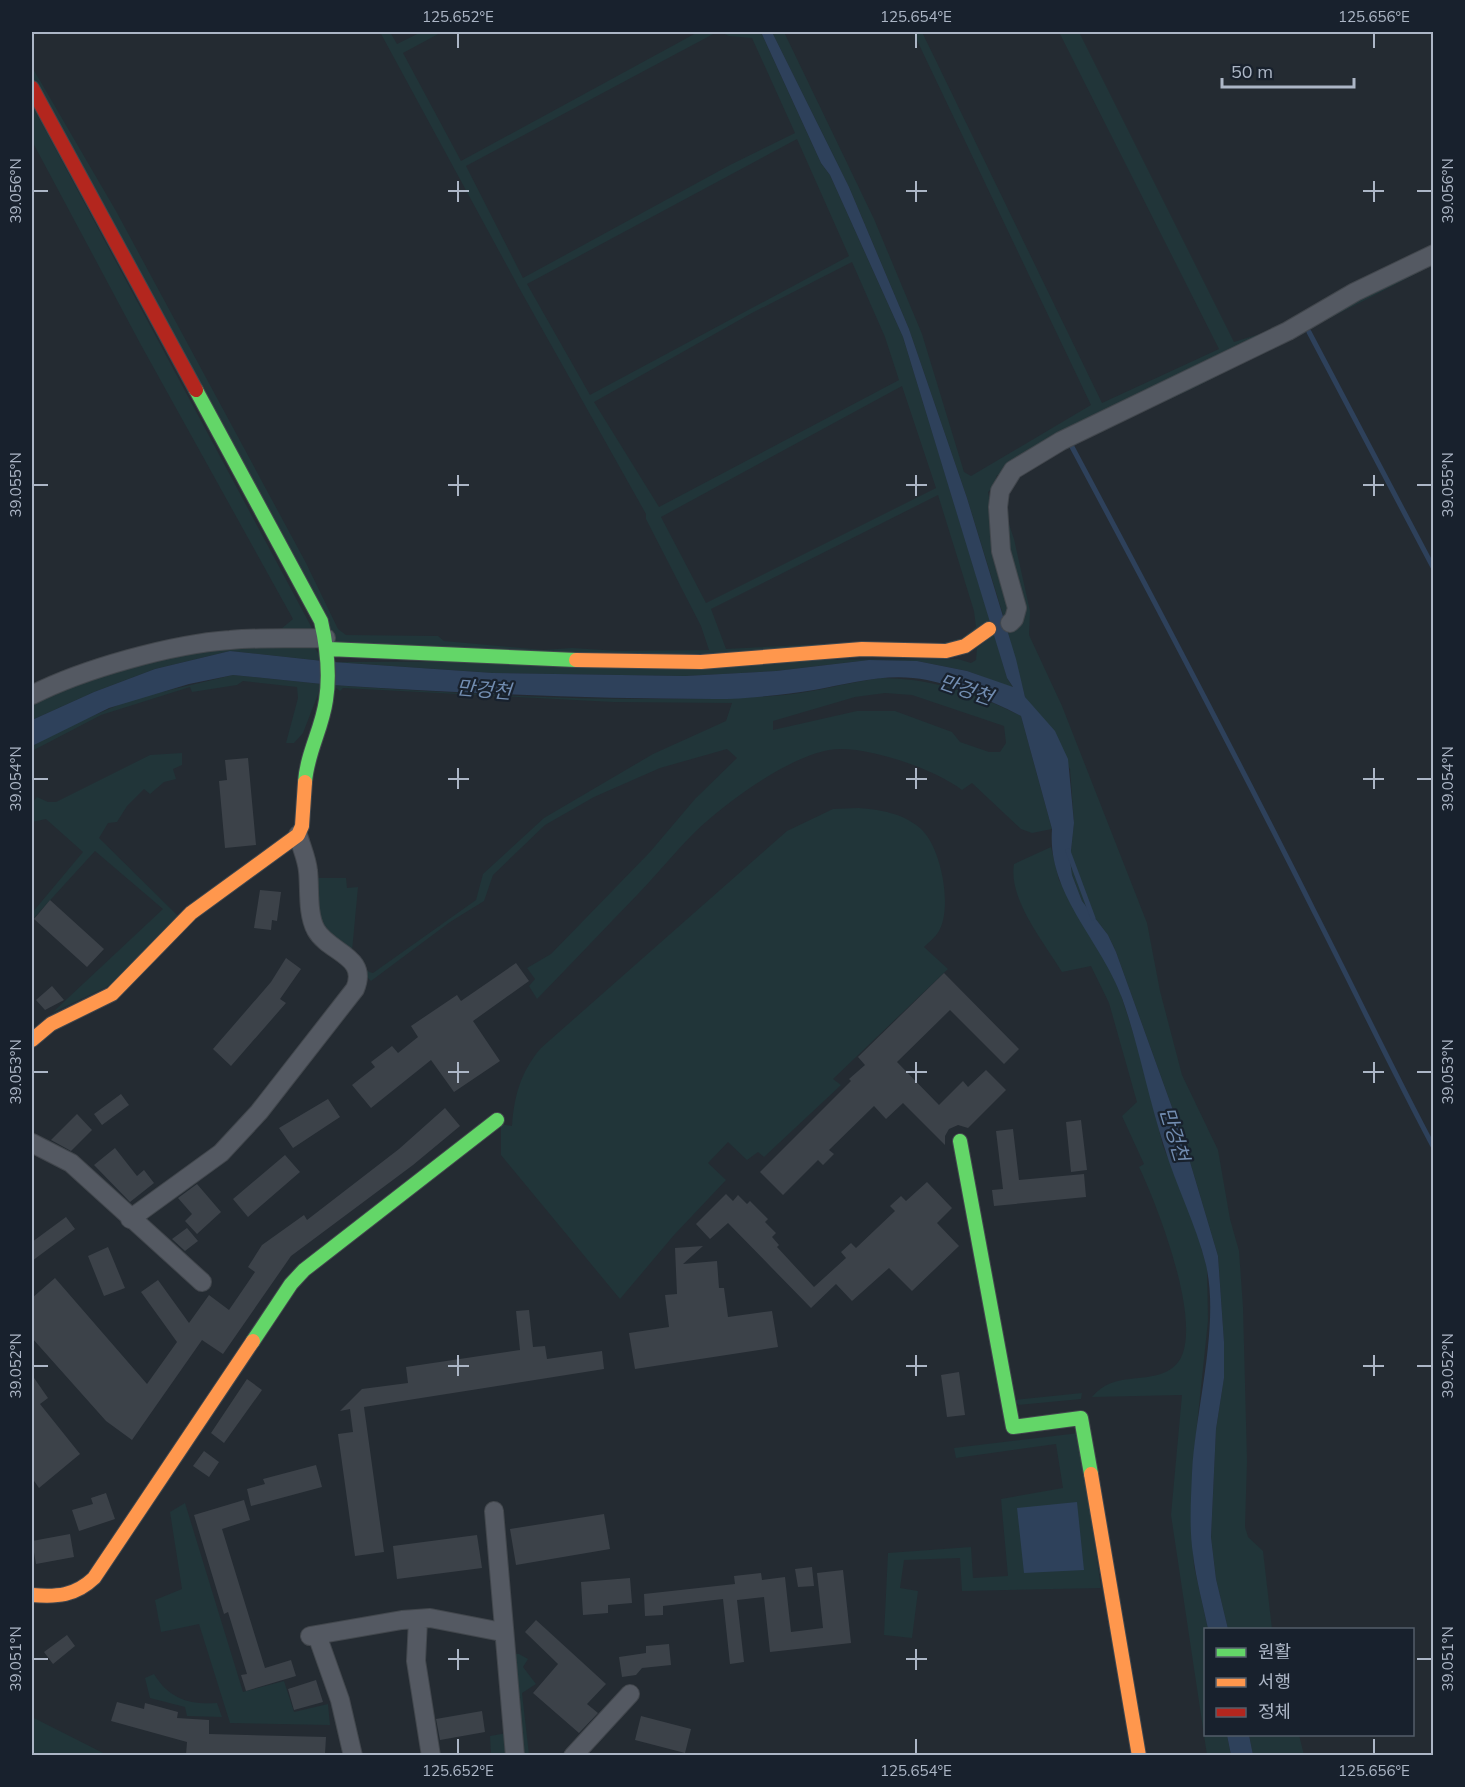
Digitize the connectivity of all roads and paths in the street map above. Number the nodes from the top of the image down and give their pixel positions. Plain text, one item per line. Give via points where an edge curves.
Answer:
1 (32, 88) edge
2 (1434, 254) edge
3 (1010, 623) dead end
4 (989, 628) dead end
5 (328, 648) junction
6 (32, 695) edge
7 (298, 835) junction
8 (32, 1040) edge
9 (497, 1120) dead end
10 (960, 1141) dead end
11 (32, 1143) edge
12 (130, 1219) junction
13 (202, 1282) dead end
14 (494, 1511) dead end
15 (32, 1595) edge
16 (418, 1620) junction
17 (502, 1632) junction
18 (630, 1694) dead end
19 (353, 1755) edge
20 (430, 1755) edge
21 (515, 1755) edge
22 (573, 1755) edge
23 (1139, 1755) edge

1 - 5 street via 321,621
2 - 3 street via 1355,292 1288,331 1061,441 1007,475 998,507 1001,551 1017,608
4 - 5 street via 965,646 946,651 862,648 691,663 509,659
5 - 6 street via 229,640 93,670
5 - 7 street via 326,701 306,763
7 - 8 street via 191,913 112,994 51,1024
7 - 12 street via 308,867 316,931 356,964 358,981 331,1023 260,1112 221,1153
9 - 15 street via 304,1270 93,1578 72,1596
10 - 23 street via 1013,1427 1081,1418
11 - 12 street via 71,1163
12 - 13 street
14 - 17 street
16 - 17 street via 430,1618
16 - 19 street via 313,1636 340,1700
16 - 20 street via 416,1661
17 - 21 street
18 - 22 street

